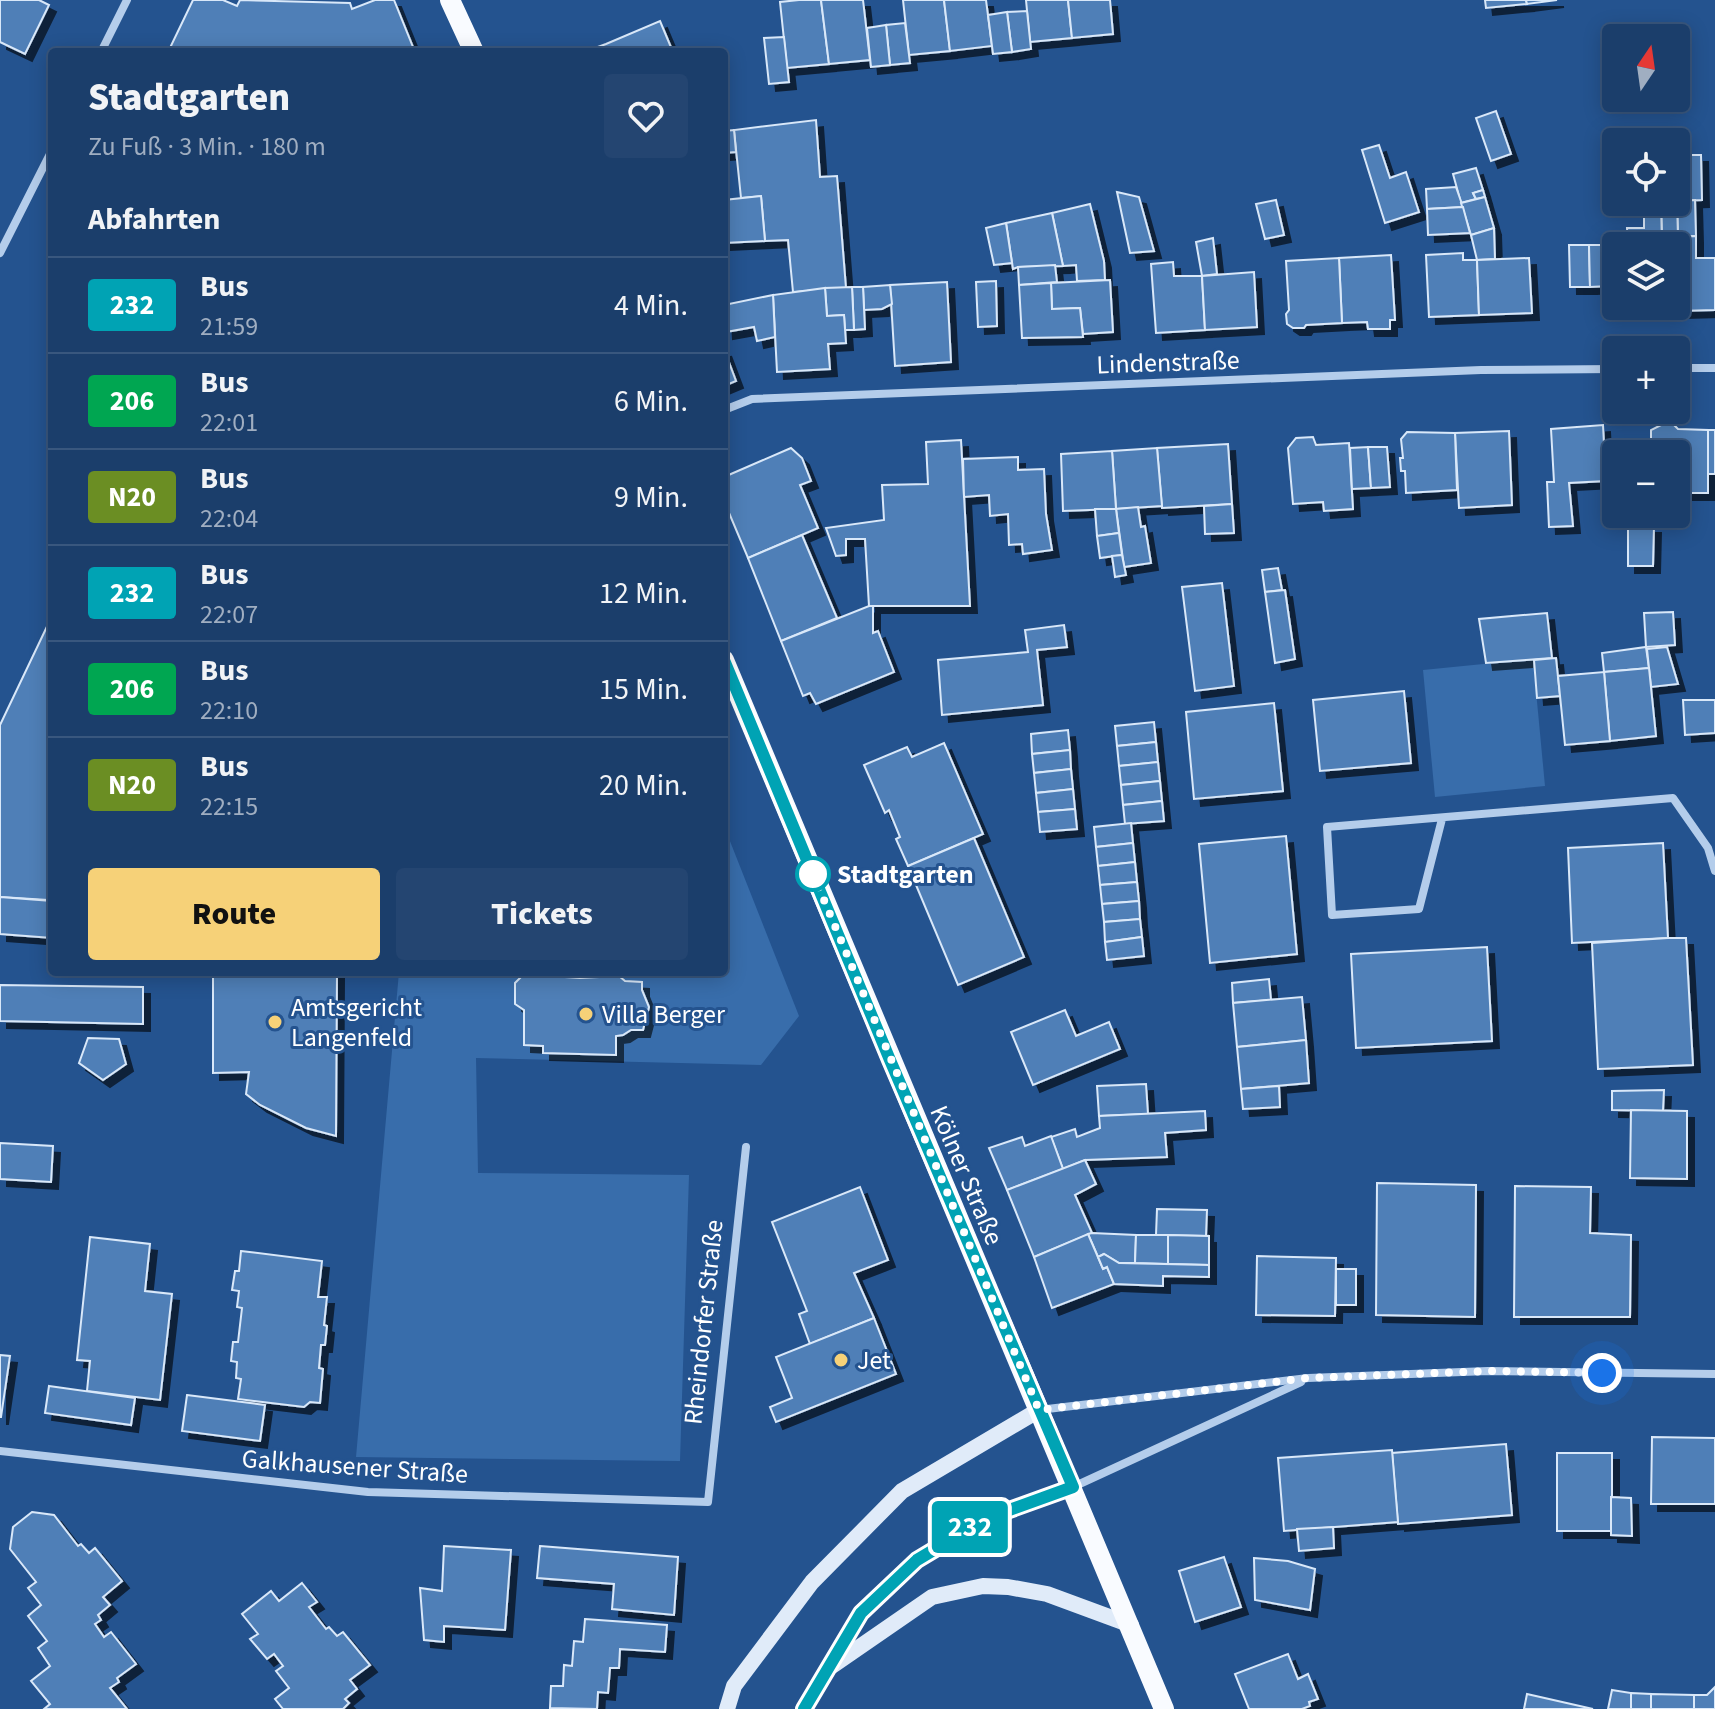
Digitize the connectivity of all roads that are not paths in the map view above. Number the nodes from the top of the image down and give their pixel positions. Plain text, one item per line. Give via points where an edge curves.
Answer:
1 (127, 0) edge
2 (450, 0) edge
3 (103, 48) edge
4 (472, 48) edge
5 (48, 158) edge
6 (0, 253) edge
7 (1690, 368) edge
8 (1715, 368) edge
9 (1602, 369) edge
10 (728, 408) edge
11 (728, 670) edge
12 (1442, 819) junction
13 (1715, 871) edge
14 (746, 1147) dead end
15 (1715, 1374) edge
16 (1308, 1378) junction
17 (1039, 1410) junction
18 (0, 1451) edge
19 (1073, 1487) junction
20 (708, 1502) joint
21 (1131, 1625) junction
22 (827, 1670) junction
23 (727, 1709) edge
24 (804, 1709) edge
25 (1164, 1709) edge

1 - 3 street
2 - 4 main road
5 - 6 street
7 - 8 street
9 - 10 street, Lindenstraße via 752,399
11 - 17 main road, Kölner Straße
12 - 12 street via 1419,909 1332,915 1327,827
12 - 13 street via 1673,798 1708,848
14 - 20 street, Rheindorfer Straße
15 - 16 street via 1488,1371
16 - 17 street
16 - 19 street
17 - 19 main road, Kölner Straße
17 - 23 main road via 902,1491 812,1582 734,1686
18 - 20 street, Galkhausener Straße via 368,1492
19 - 21 main road, Kölner Straße
19 - 22 main road via 987,1518 917,1560 861,1613
21 - 22 main road via 1047,1594 983,1586 932,1597
21 - 25 main road, Kölner Straße
22 - 24 main road

